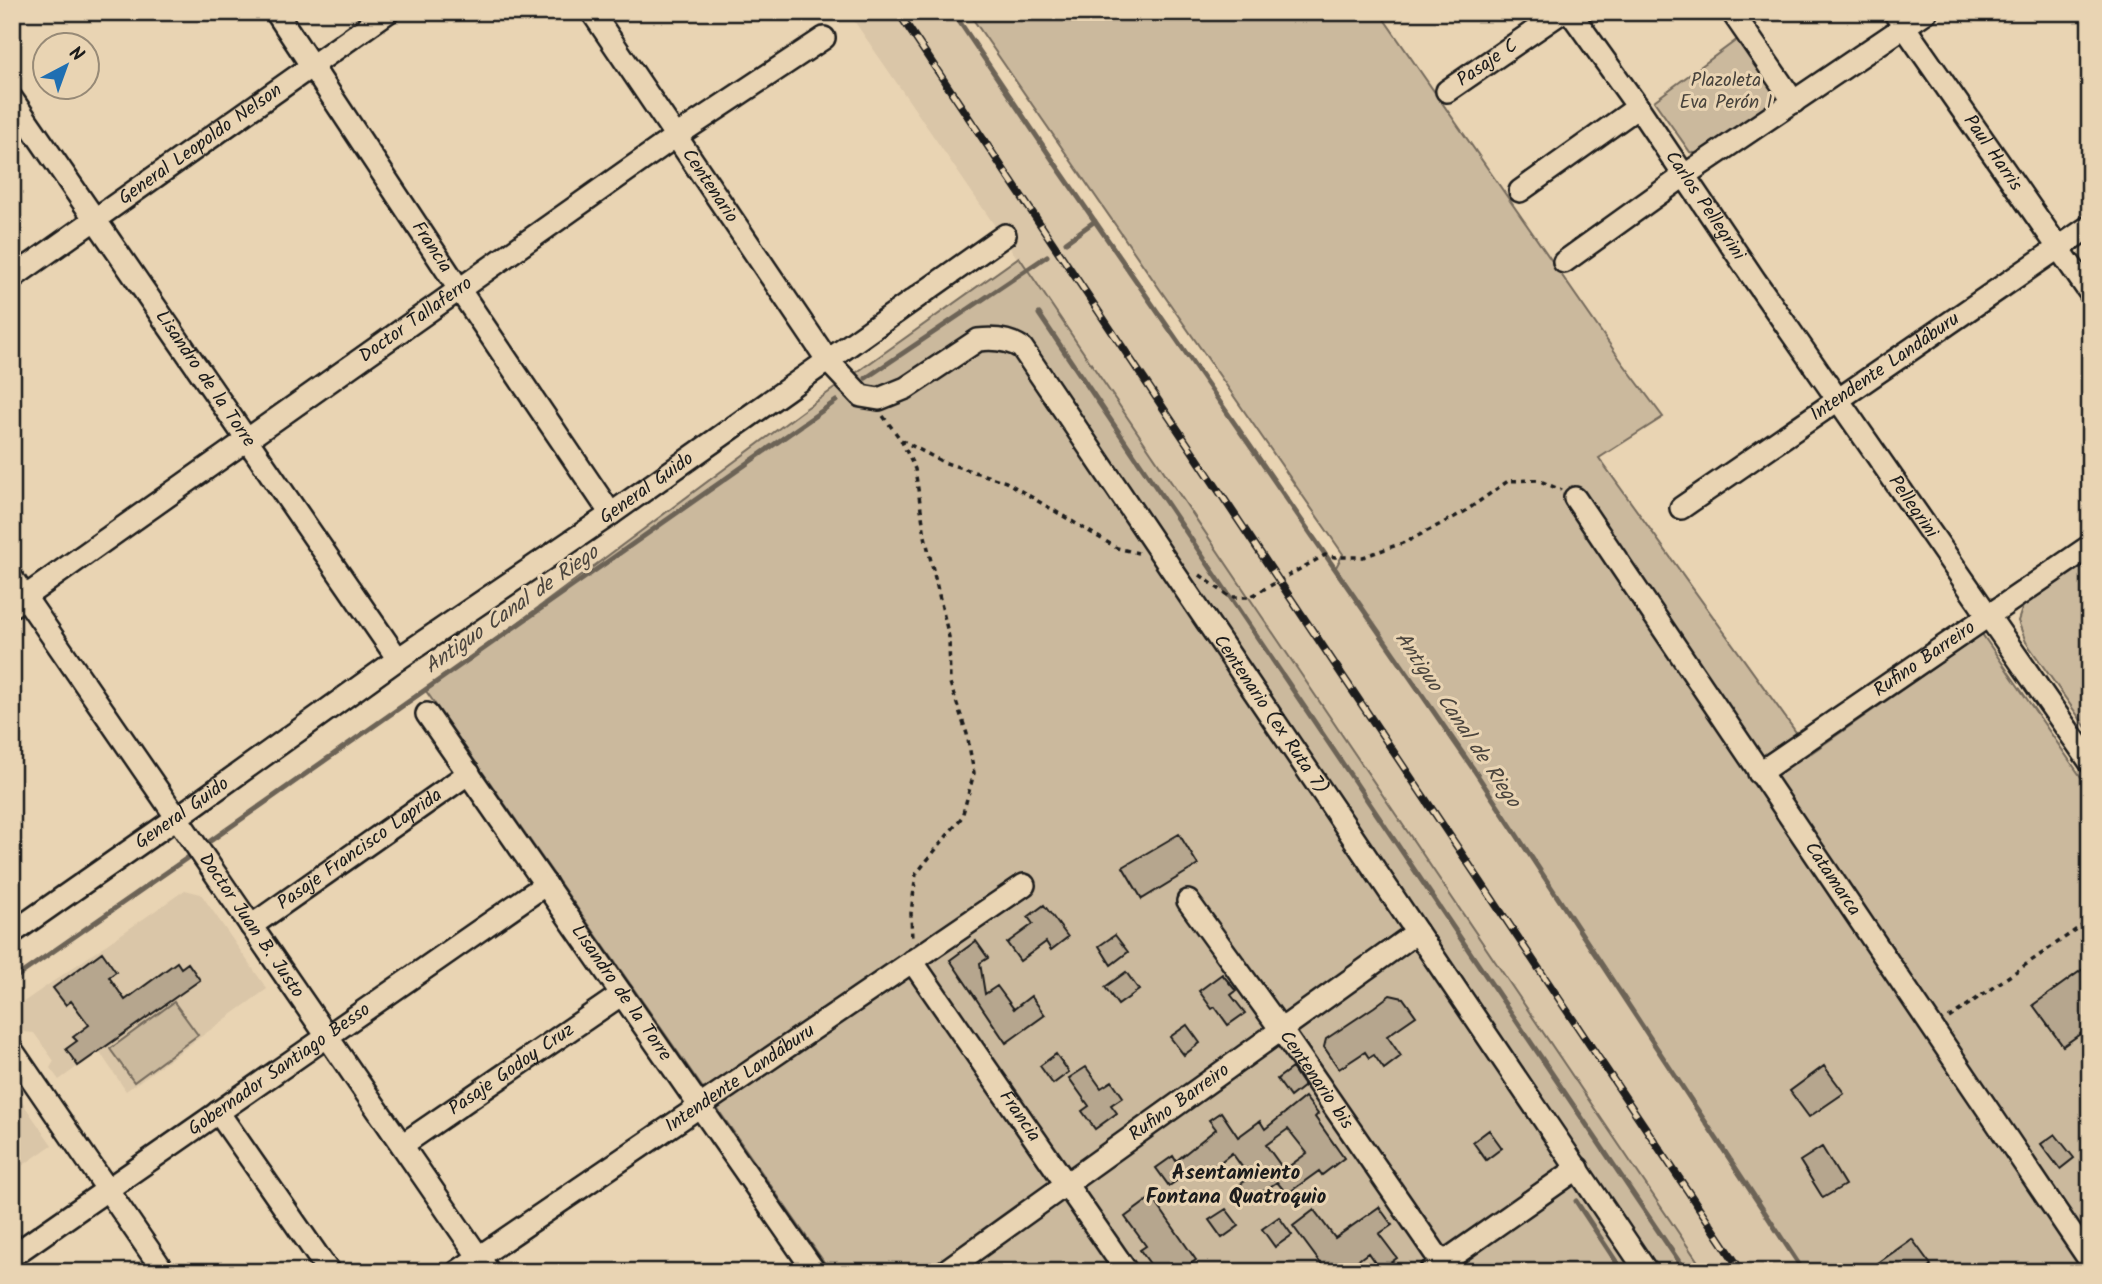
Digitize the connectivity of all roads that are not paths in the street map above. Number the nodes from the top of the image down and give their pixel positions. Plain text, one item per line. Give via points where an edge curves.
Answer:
1 (276, 12) edge
2 (388, 12) edge
3 (592, 12) edge
4 (1562, 12) edge
5 (1570, 12) edge
6 (1732, 12) edge
7 (1926, 12) edge
8 (1899, 20) edge
9 (824, 38) dead end
10 (312, 66) junction
11 (1447, 91) dead end
12 (12, 99) edge
13 (1794, 102) junction
14 (1638, 107) junction
15 (676, 135) junction
16 (1685, 176) junction
17 (1520, 191) dead end
18 (95, 219) junction
19 (2090, 226) edge
20 (1005, 235) dead end
21 (2058, 247) junction
22 (1564, 262) dead end
23 (12, 278) edge
24 (459, 289) junction
25 (2090, 293) edge
26 (828, 361) junction
27 (1838, 399) junction
28 (247, 439) junction
29 (1575, 498) road end
30 (1681, 508) dead end
31 (611, 514) junction
32 (2090, 546) edge
33 (12, 578) edge
34 (19, 601) edge
35 (1987, 616) junction
36 (398, 659) junction
37 (427, 714) dead end
38 (2090, 762) edge
39 (469, 773) junction
40 (1759, 773) junction
41 (176, 817) junction
42 (546, 884) junction
43 (1024, 885) dead end
44 (1188, 901) dead end
45 (251, 926) junction
46 (1417, 932) junction
47 (12, 933) edge
48 (912, 961) junction
49 (622, 994) junction
50 (1282, 1031) junction
51 (327, 1037) junction
52 (12, 1050) edge
53 (700, 1106) junction
54 (218, 1112) junction
55 (402, 1145) junction
56 (1578, 1168) junction
57 (1068, 1185) junction
58 (107, 1189) junction
59 (12, 1256) edge
60 (2090, 1261) edge
61 (484, 1264) edge
62 (1436, 1268) edge
63 (164, 1272) edge
64 (329, 1272) edge
65 (457, 1272) edge
66 (815, 1272) edge
67 (944, 1272) edge
68 (1127, 1272) edge
69 (1647, 1272) edge

1 - 10 street, Francia
2 - 10 street, General Leopoldo Nelson
3 - 15 street, Centenario
4 - 11 street, Pasaje C
5 - 14 street, Carlos Pellegrini
6 - 13 street
7 - 8 street
8 - 13 street
8 - 21 street, Paul Harris
9 - 15 street, Doctor Tallaferro
10 - 18 street, General Leopoldo Nelson
10 - 24 street, Francia
12 - 18 street, Lisandro de la Torre
13 - 16 street
14 - 16 street, Carlos Pellegrini
14 - 17 street
15 - 24 street, Doctor Tallaferro
15 - 26 street, Centenario
16 - 22 street
16 - 27 street, Carlos Pellegrini
18 - 23 street, General Leopoldo Nelson
18 - 28 street, Lisandro de la Torre
19 - 21 street, Intendente Landáburu
20 - 26 street, General Guido
21 - 25 street, Paul Harris
21 - 27 street, Intendente Landáburu
24 - 28 street, Doctor Tallaferro
24 - 31 street, Francia
26 - 31 street, General Guido
26 - 46 street, Centenario (ex Ruta 7) via 861,396 879,399 906,388 978,340 1013,342 1022,348
27 - 30 street, Intendente Landáburu
27 - 35 street, Pellegrini
28 - 34 street, Doctor Tallaferro
28 - 36 street, Lisandro de la Torre
29 - 40 street, Catamarca
31 - 36 street, General Guido
32 - 35 street, Rufino Barreiro
33 - 34 street, Doctor Juan B. Justo
34 - 41 street, Doctor Juan B. Justo
35 - 38 street
35 - 40 street, Rufino Barreiro
36 - 41 street, General Guido
37 - 39 street, Lisandro de la Torre
39 - 42 street, Lisandro de la Torre
39 - 45 street, Pasaje Francisco Laprida
40 - 60 street, Catamarca
41 - 45 street, Doctor Juan B. Justo
41 - 47 street, General Guido
42 - 49 street, Lisandro de la Torre
42 - 51 street, Gobernador Santiago Besso
43 - 48 street, Intendente Landáburu
44 - 50 street, Centenario bis
45 - 51 street, Doctor Juan B. Justo
46 - 50 street, Rufino Barreiro
46 - 56 street, Centenario (ex Ruta 7)
48 - 53 street, Intendente Landáburu
48 - 57 street, Francia
49 - 53 street, Lisandro de la Torre
49 - 55 street, Pasaje Godoy Cruz
50 - 57 street, Rufino Barreiro
50 - 62 street, Centenario bis
51 - 54 street, Gobernador Santiago Besso
51 - 55 street, Doctor Juan B. Justo
52 - 58 street
53 - 61 street, Intendente Landáburu
53 - 66 street, Lisandro de la Torre
54 - 58 street, Gobernador Santiago Besso
54 - 64 street
55 - 61 street, Doctor Juan B. Justo
56 - 62 street
56 - 69 street, Centenario (ex Ruta 7)
57 - 67 street, Rufino Barreiro
57 - 68 street, Francia
58 - 59 street, Gobernador Santiago Besso
58 - 63 street
61 - 65 street, Intendente Landáburu

